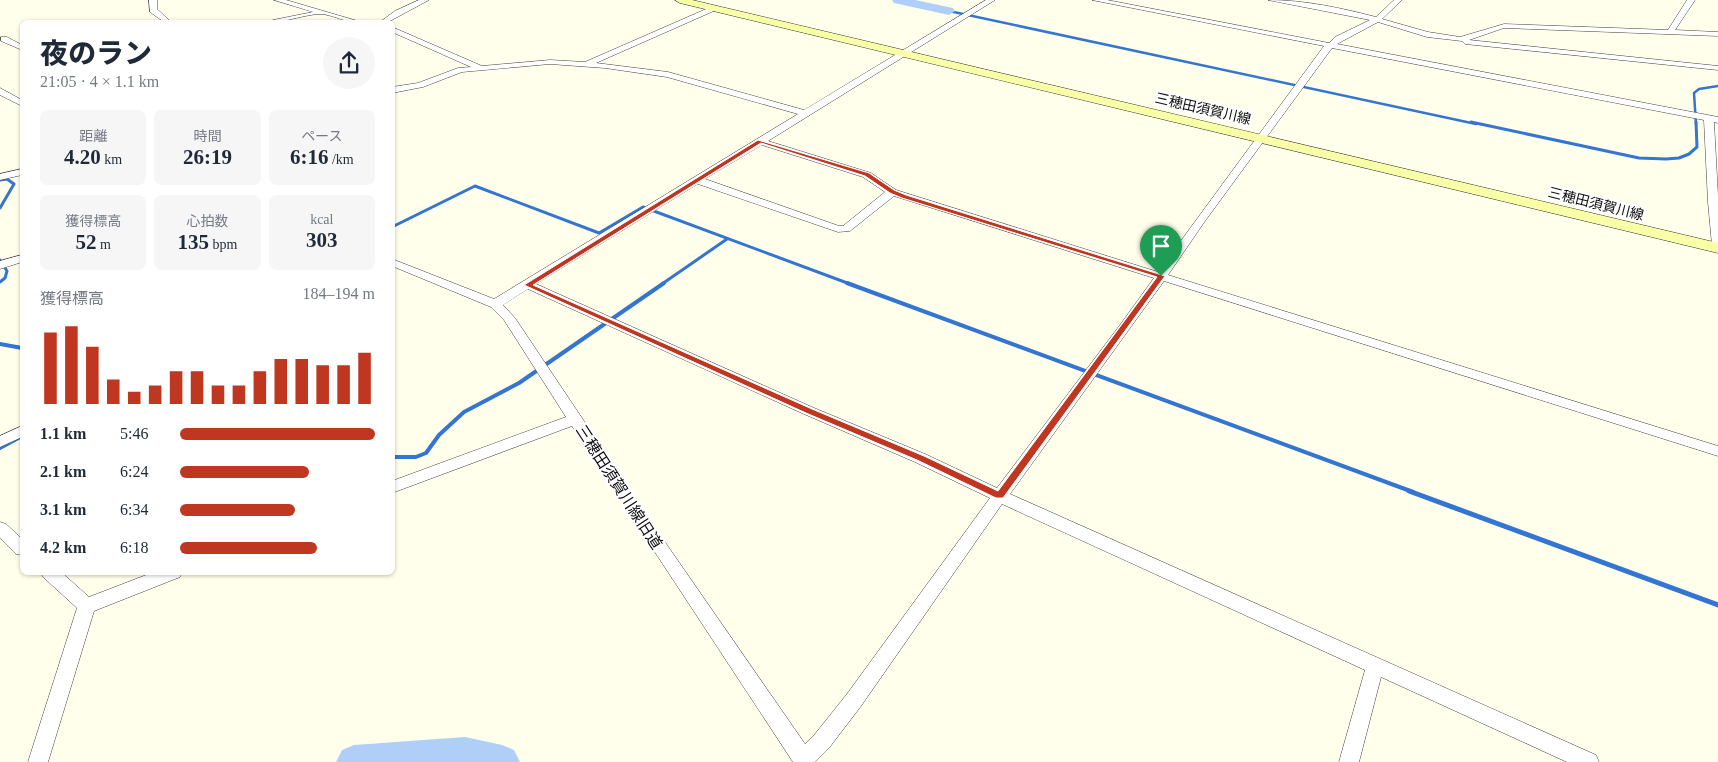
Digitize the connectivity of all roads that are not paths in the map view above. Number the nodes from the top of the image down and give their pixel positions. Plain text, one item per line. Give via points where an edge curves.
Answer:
1 (153, 0) edge
2 (279, 0) edge
3 (425, 0) edge
4 (680, 0) edge
5 (991, 0) edge
6 (1096, 0) edge
7 (1272, 0) edge
8 (1398, 0) edge
9 (1691, 0) edge
10 (713, 8) junction
11 (320, 13) junction
12 (166, 20) edge
13 (283, 20) edge
14 (350, 20) edge
15 (387, 20) edge
16 (1375, 21) junction
17 (395, 30) edge
18 (1670, 32) junction
19 (1718, 34) edge
20 (4, 39) dead end
21 (1330, 45) junction
22 (20, 47) edge
23 (905, 54) junction
24 (587, 64) junction
25 (480, 68) junction
26 (1718, 68) edge
27 (395, 89) edge
28 (0, 91) edge
29 (20, 102) edge
30 (807, 114) junction
31 (1713, 119) edge
32 (1262, 138) junction
33 (760, 141) junction
34 (20, 172) edge
35 (0, 177) edge
36 (697, 180) junction
37 (892, 192) junction
38 (1716, 217) edge
39 (1718, 247) edge
40 (20, 259) edge
41 (395, 263) edge
42 (0, 264) edge
43 (1161, 276) junction
44 (528, 285) junction
45 (495, 304) junction
46 (575, 419) junction
47 (20, 432) edge
48 (0, 442) edge
49 (1718, 451) edge
50 (395, 487) edge
51 (1000, 496) junction
52 (0, 528) edge
53 (20, 547) edge
54 (52, 575) edge
55 (166, 575) edge
56 (87, 606) junction
57 (1375, 666) junction
58 (804, 761) edge
59 (38, 762) edge
60 (1349, 762) edge
61 (1589, 762) edge

1 - 12 street via 153,10
2 - 11 street
3 - 15 street
4 - 10 main road, 三穂田須賀川線
5 - 23 street
6 - 21 street
7 - 16 street via 1320,7
8 - 16 street
9 - 18 street
10 - 23 main road, 三穂田須賀川線
10 - 24 street
11 - 13 street
11 - 14 street
16 - 18 street via 1417,33 1462,39 1475,37 1496,26
16 - 21 street
16 - 26 street via 1407,34 1428,38
17 - 25 street
18 - 19 street
20 - 22 street
21 - 31 street
21 - 32 street
23 - 30 street
23 - 32 main road, 三穂田須賀川線
24 - 25 street via 543,62
24 - 30 street via 668,75
25 - 27 street via 454,71 420,85
28 - 29 street
30 - 33 street
31 - 38 street
32 - 39 main road, 三穂田須賀川線
32 - 43 street
33 - 36 street
33 - 37 street via 867,174
34 - 35 street
36 - 37 street via 840,230
36 - 44 street
37 - 43 street
38 - 39 street
40 - 42 street
41 - 45 street, 三穂田須賀川線旧道
43 - 49 street
43 - 51 street
44 - 45 street
44 - 51 street
45 - 46 street, 三穂田須賀川線旧道 via 509,318
46 - 50 street
46 - 58 street, 三穂田須賀川線旧道
47 - 48 street
51 - 57 street
51 - 58 street via 854,700
52 - 53 street
54 - 56 street
55 - 56 street
56 - 59 street
57 - 60 street
57 - 61 street

